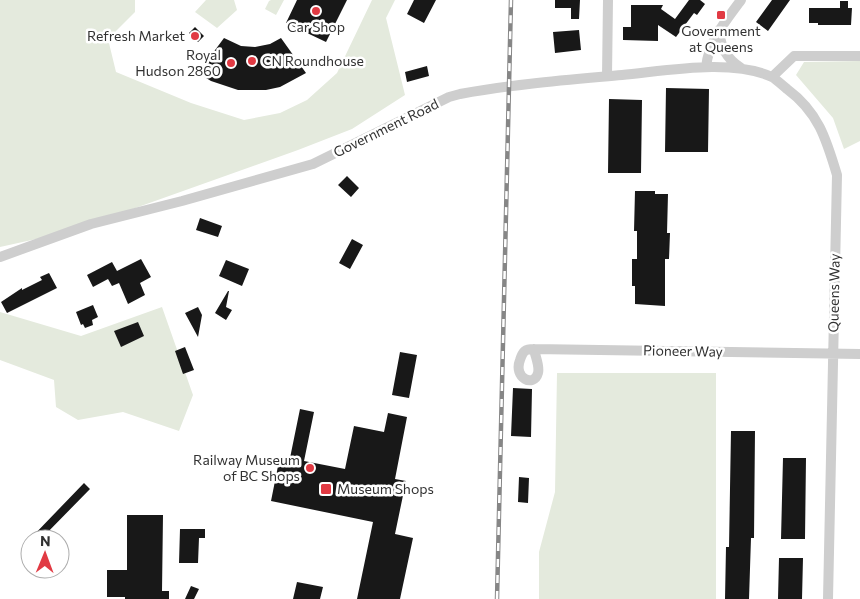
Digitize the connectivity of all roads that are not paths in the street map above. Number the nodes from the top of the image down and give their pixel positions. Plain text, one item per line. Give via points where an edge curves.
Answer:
1 (608, 0) edge
2 (741, 0) edge
3 (719, 30) junction
4 (860, 56) edge
5 (706, 67) junction
6 (745, 70) junction
7 (607, 76) junction
8 (772, 78) junction
9 (0, 257) edge
10 (534, 349) dead end
11 (832, 353) junction
12 (860, 354) edge
13 (828, 599) edge

1 - 7 street
2 - 3 street
3 - 5 street via 709,50
3 - 6 street via 724,52
4 - 8 street via 794,56
5 - 6 street, Queens Way
5 - 7 street, Government Road
6 - 8 street, Queens Way
7 - 9 street, Government Road via 509,85 449,97 313,164 92,224
8 - 11 street, Queens Way via 798,97 813,114 827,140 836,175
10 - 11 street, Pioneer Way
11 - 12 street, Pioneer Way
11 - 13 street, Queens Way

